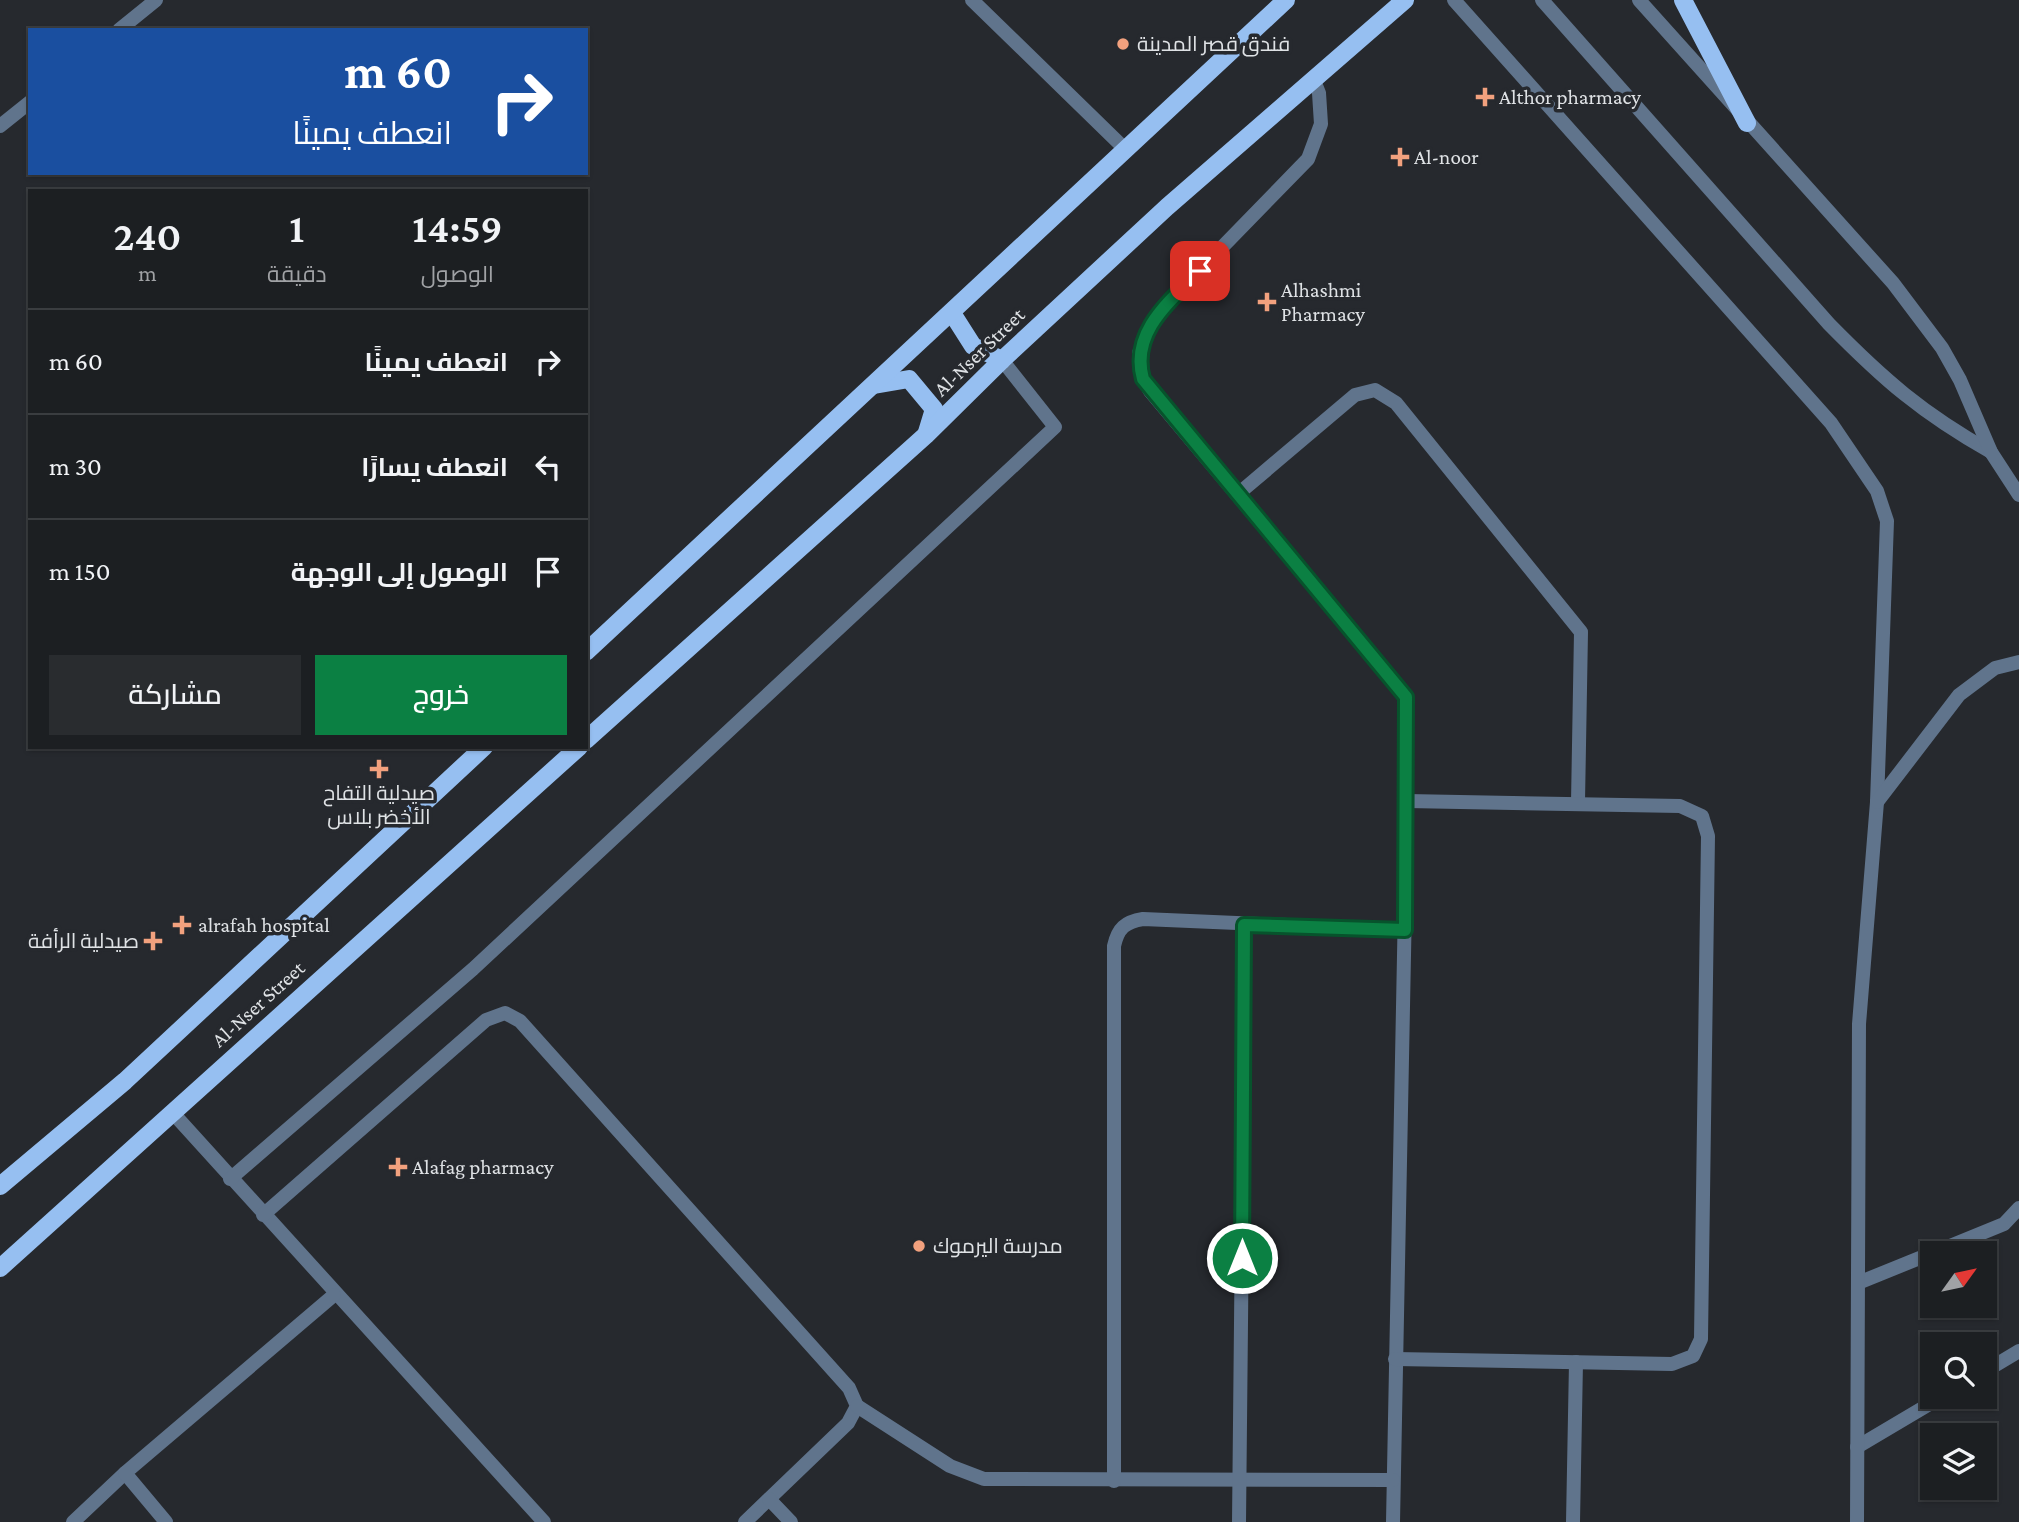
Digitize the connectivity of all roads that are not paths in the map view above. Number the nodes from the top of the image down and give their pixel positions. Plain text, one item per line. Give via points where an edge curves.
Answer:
1 (156, 0) edge
2 (972, 0) edge
3 (1286, 0) edge
4 (1405, 0) edge
5 (1454, 0) edge
6 (1542, 0) edge
7 (1639, 0) edge
8 (1683, 0) edge
9 (121, 28) edge
10 (1313, 78) junction
11 (28, 104) edge
12 (1747, 123) junction
13 (0, 126) edge
14 (1124, 148) junction
15 (952, 313) junction
16 (1002, 360) junction
17 (874, 385) junction
18 (926, 435) junction
19 (1991, 452) junction
20 (2017, 488) edge
21 (1238, 494) junction
22 (588, 650) edge
23 (2019, 662) edge
24 (588, 738) edge
25 (482, 749) edge
26 (577, 749) edge
27 (1407, 801) junction
28 (1578, 802) junction
29 (1877, 802) junction
30 (1244, 925) junction
31 (1405, 930) junction
32 (172, 1112) junction
33 (230, 1179) junction
34 (0, 1186) edge
35 (2019, 1208) edge
36 (263, 1215) junction
37 (1962, 1241) edge
38 (1920, 1258) edge
39 (0, 1268) edge
40 (1858, 1283) junction
41 (334, 1295) junction
42 (2019, 1351) edge
43 (1395, 1359) junction
44 (1576, 1362) junction
45 (1997, 1364) edge
46 (857, 1406) junction
47 (1921, 1409) edge
48 (1857, 1447) junction
49 (125, 1473) junction
50 (1393, 1480) junction
51 (1114, 1481) junction
52 (1240, 1481) junction
53 (769, 1499) junction
54 (74, 1522) edge
55 (166, 1522) edge
56 (544, 1522) edge
57 (745, 1522) edge
58 (791, 1522) edge
59 (1239, 1522) edge
60 (1392, 1522) edge
61 (1573, 1522) edge
62 (1857, 1522) edge

1 - 9 street
2 - 14 street
3 - 14 main road
4 - 10 main road, Al-Nser Street
5 - 29 street via 1831,423 1877,491 1887,521
6 - 19 street via 1878,374 1930,416
7 - 12 street
8 - 12 main road
10 - 16 main road, Al-Nser Street
10 - 21 street via 1321,124 1308,159 1161,310 1139,353 1150,391
11 - 13 street
12 - 19 street via 1893,283 1919,318 1960,380
14 - 15 main road
15 - 16 main road via 973,346
15 - 17 main road
16 - 18 main road, Al-Nser Street
16 - 33 street via 1055,427 473,969
17 - 18 main road via 909,379 934,410
17 - 22 main road
18 - 24 main road, Al-Nser Street
19 - 20 street
21 - 27 street via 1406,697
21 - 28 street via 1354,395 1375,390 1396,403 1581,632
23 - 29 street via 1995,668 1959,695
25 - 34 main road, Al-Nser Street via 125,1081
26 - 32 main road, Al-Nser Street
27 - 28 street
27 - 31 street
28 - 44 street via 1680,806 1702,816 1708,836 1701,1339 1693,1356 1672,1364
29 - 40 street via 1859,1024
30 - 31 street
30 - 51 street via 1143,919 1117,931
30 - 52 street
31 - 43 street
32 - 33 street
32 - 39 main road, Al-Nser Street
33 - 36 street
35 - 37 street via 2004,1224
36 - 41 street
36 - 46 street via 486,1020 505,1013 520,1021 840,1377
38 - 40 street
40 - 48 street
41 - 49 street
41 - 56 street
42 - 45 street
43 - 44 street
43 - 50 street
44 - 61 street
46 - 51 street via 950,1466 976,1477 1011,1482
46 - 53 street via 848,1423
47 - 48 street
48 - 62 street
49 - 54 street
49 - 55 street
50 - 52 street
50 - 60 street
51 - 52 street
52 - 59 street
53 - 57 street
53 - 58 street

